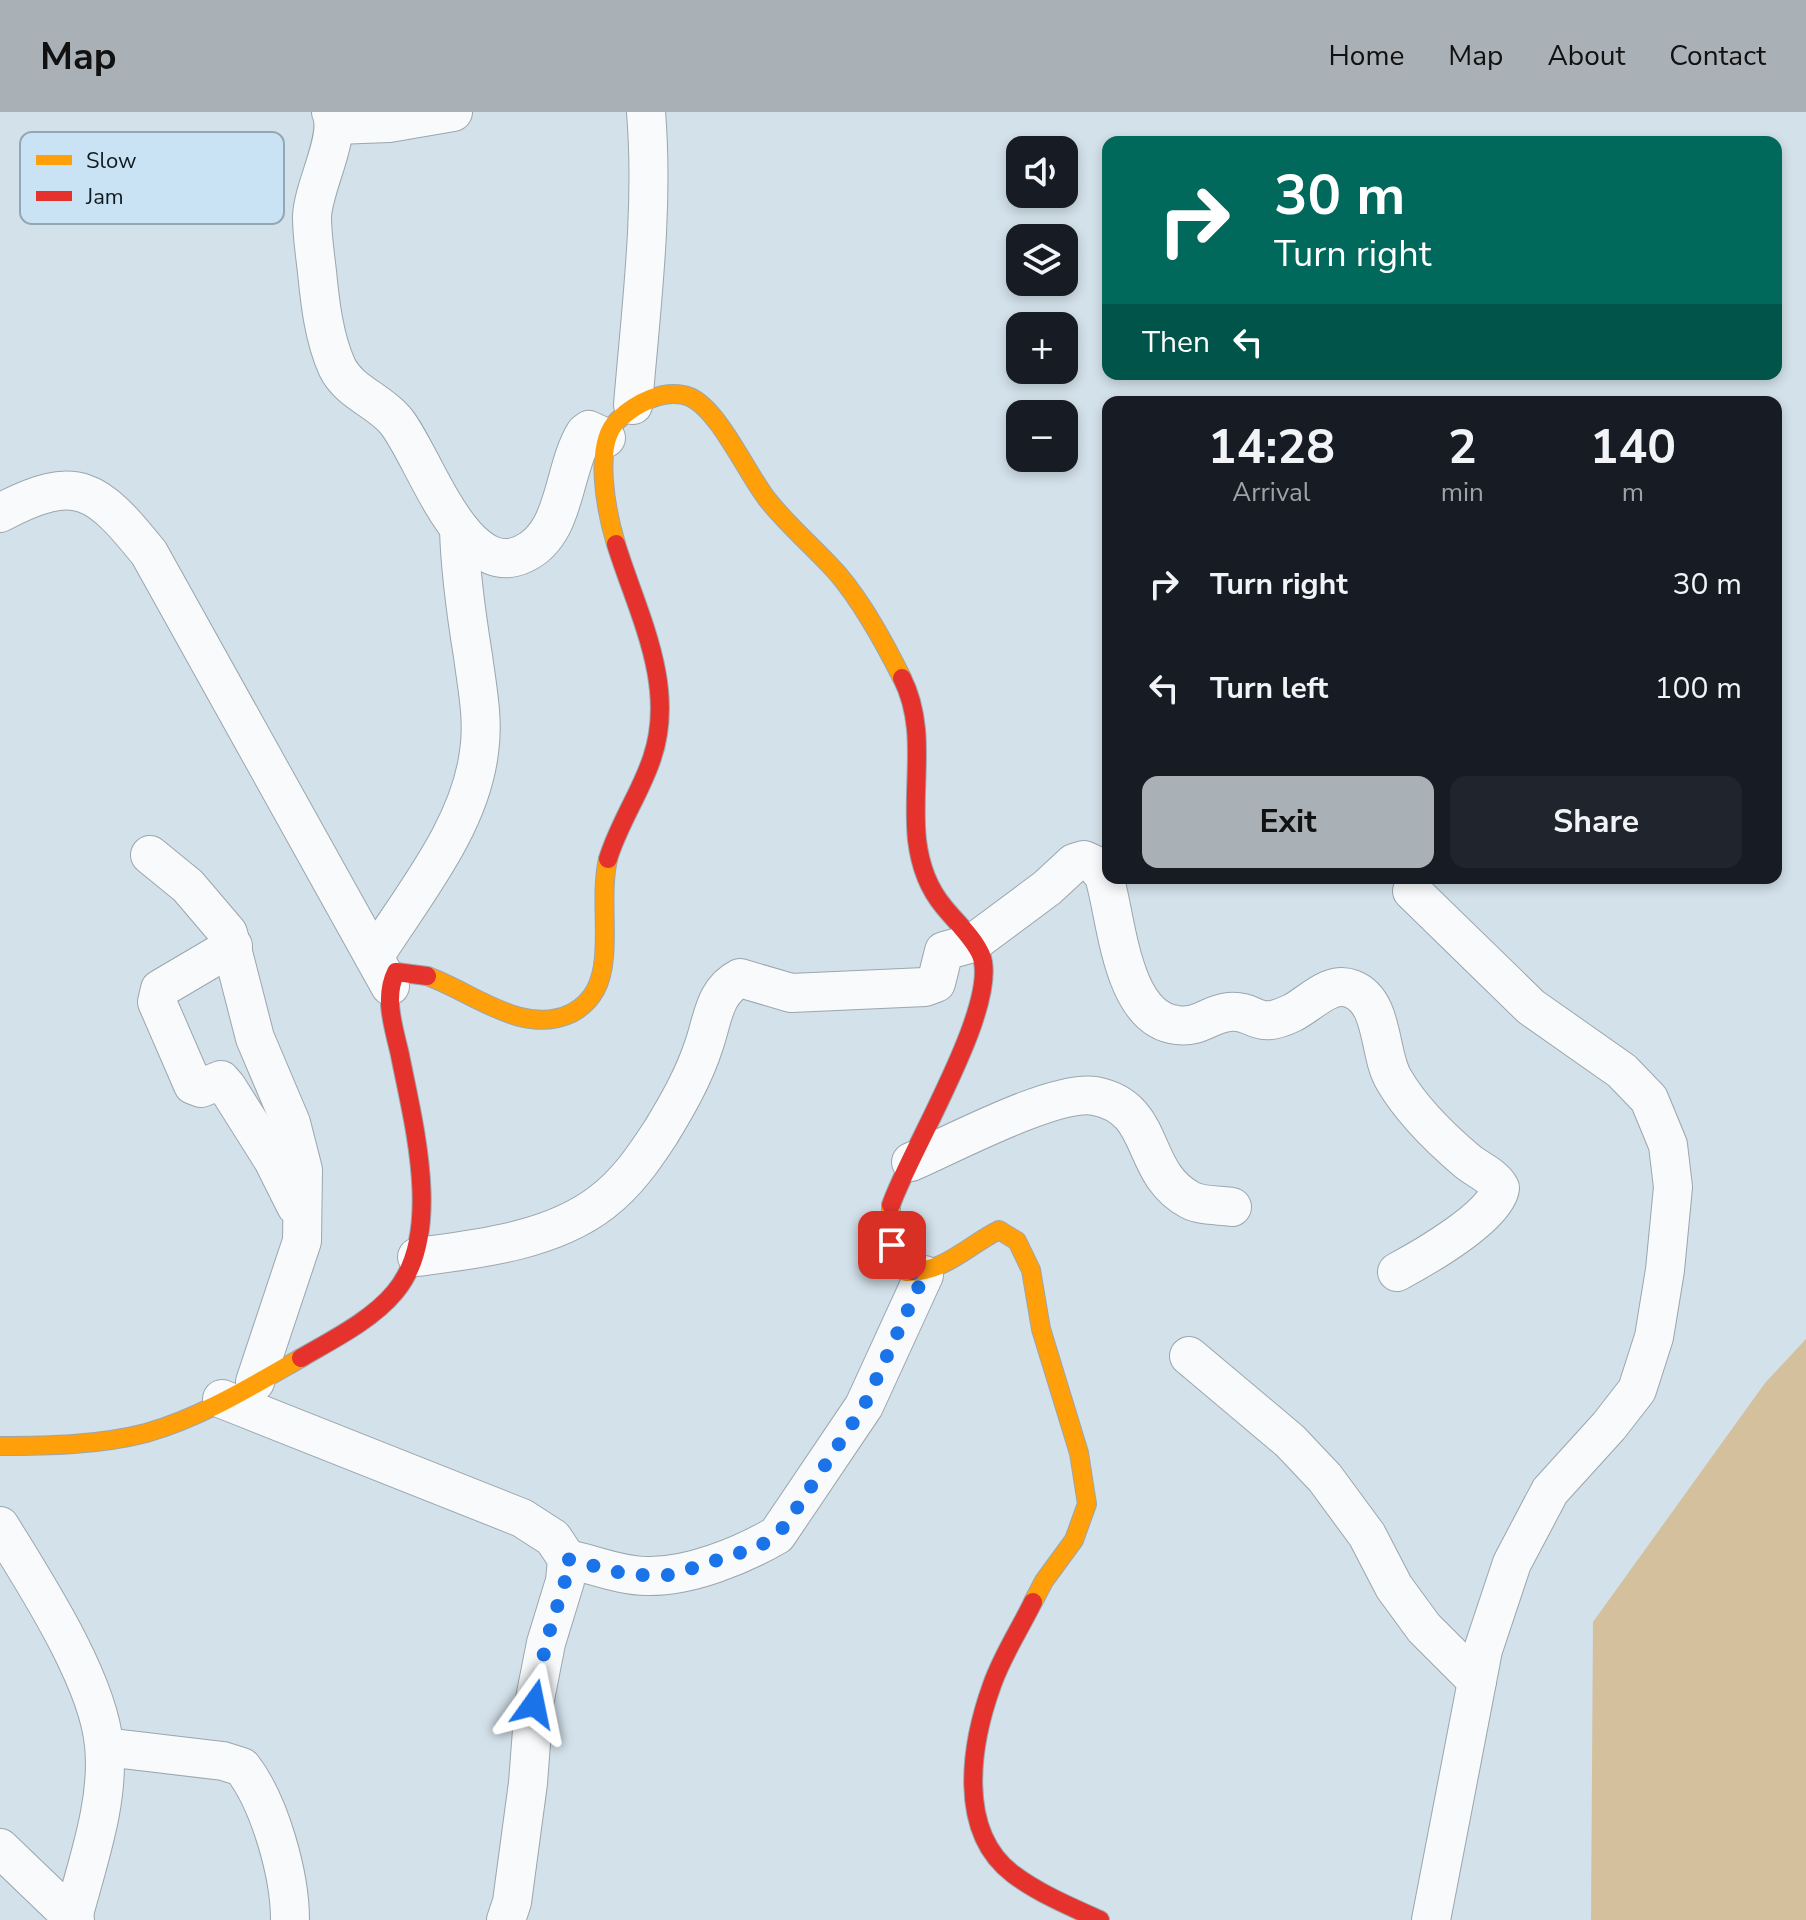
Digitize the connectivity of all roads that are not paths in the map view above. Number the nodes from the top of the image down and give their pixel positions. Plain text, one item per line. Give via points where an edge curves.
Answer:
1 (453, 112) edge
2 (646, 112) edge
3 (334, 118) edge
4 (633, 405) junction
5 (606, 438) junction
6 (0, 513) edge
7 (459, 528) junction
8 (150, 855) dead end
9 (1102, 874) edge
10 (1106, 884) edge
11 (1412, 891) dead end
12 (973, 943) junction
13 (233, 946) junction
14 (382, 972) junction
15 (911, 1162) junction
16 (1232, 1207) dead end
17 (303, 1219) junction
18 (417, 1257) junction
19 (1397, 1272) dead end
20 (924, 1275) junction
21 (1189, 1356) dead end
22 (255, 1382) junction
23 (222, 1399) junction
24 (0, 1446) edge
25 (0, 1526) edge
26 (567, 1559) junction
27 (1477, 1681) junction
28 (105, 1747) junction
29 (0, 1848) edge
30 (74, 1919) edge
31 (290, 1920) edge
32 (506, 1920) edge
33 (1100, 1920) edge
34 (1431, 1920) edge

1 - 3 street via 389,123
2 - 4 street via 648,215
3 - 7 street via 312,216 327,336 338,369 394,418
4 - 5 street via 617,418
4 - 12 street via 661,396 687,396 703,407 754,482 848,586 913,699 918,847 928,883
5 - 7 street via 585,433 550,529 536,548 519,557 496,556 471,544
5 - 14 street via 603,482 610,520 658,667 662,719 649,772 607,860 599,986 584,1006 563,1016 523,1018 436,978 413,971
6 - 14 street via 50,490 80,492 114,509 149,553
7 - 14 street via 480,708 479,754 466,800
8 - 13 street via 188,886
9 - 12 street via 1084,860 1074,863
10 - 19 street via 1134,993 1145,1011 1161,1021 1197,1026 1226,1012 1274,1021 1337,986 1363,996 1393,1079 1423,1120 1500,1188 1493,1202 1457,1236
11 - 27 street via 1531,1007 1622,1071 1649,1099 1668,1145 1673,1187 1654,1337 1637,1390 1550,1491 1512,1563
12 - 15 street via 985,975 966,1034
12 - 18 street via 944,951 936,983 925,987 791,993 740,978 726,985 680,1101 634,1171 602,1202 544,1231 483,1248
13 - 17 street via 255,1038 303,1170
13 - 17 street via 160,989 157,1002 193,1085 201,1088 221,1080 227,1087
14 - 18 street via 421,1205
15 - 16 street via 1041,1106 1095,1096 1129,1111 1171,1187 1193,1202
15 - 20 street via 890,1210 892,1245 906,1272
17 - 22 street via 302,1241
18 - 22 street via 393,1295 360,1323
20 - 26 street via 864,1406 777,1535 758,1547 671,1575 629,1575
20 - 33 street via 999,1230 1017,1241 1031,1270 1041,1329 1079,1453 1087,1504 1074,1540 1044,1581 992,1684 977,1742 973,1810 985,1840 1011,1873
21 - 27 street via 1290,1441 1325,1478 1424,1628
22 - 23 street
23 - 24 street via 147,1432
23 - 26 street via 522,1518 553,1538
25 - 28 street via 71,1652 101,1718
26 - 32 street via 534,1704 528,1783
27 - 34 street
28 - 30 street via 96,1829
28 - 31 street via 242,1767 278,1849
29 - 30 street

